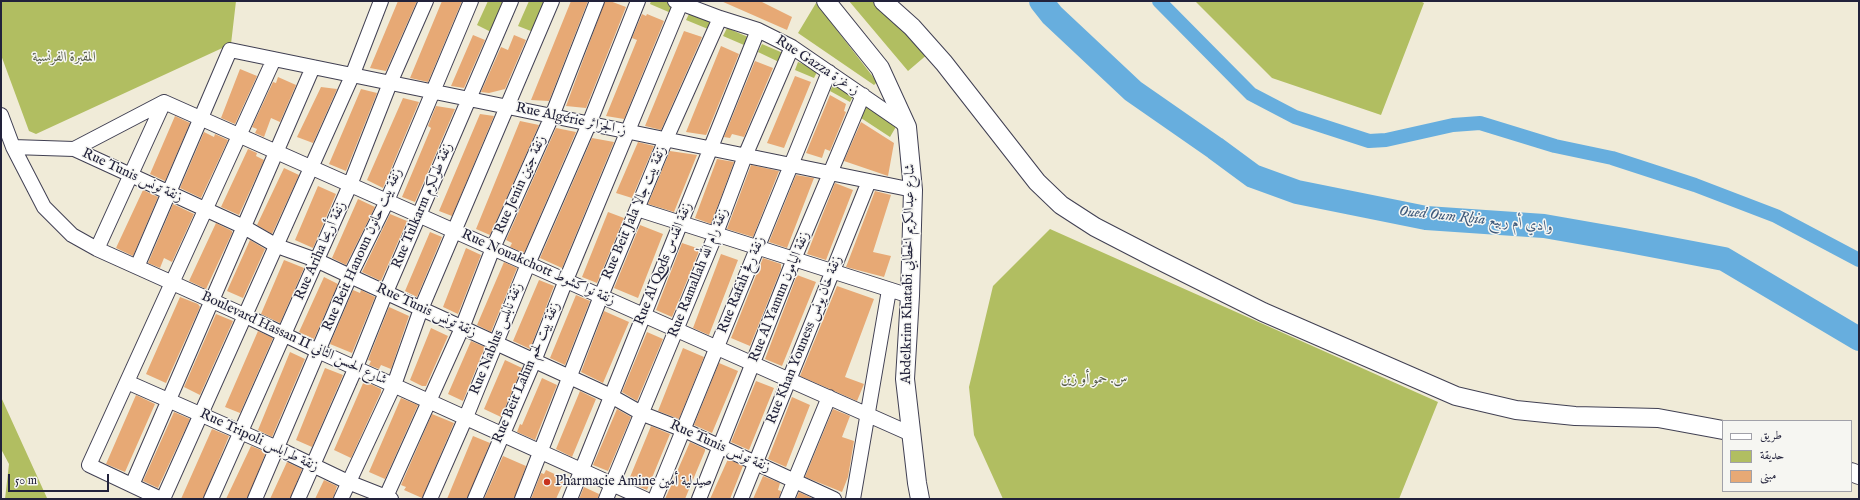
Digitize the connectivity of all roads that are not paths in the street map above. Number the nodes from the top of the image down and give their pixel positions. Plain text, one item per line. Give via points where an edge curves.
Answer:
1 (381, 1) edge
2 (426, 1) edge
3 (471, 1) edge
4 (511, 1) edge
5 (552, 1) edge
6 (597, 1) edge
7 (638, 1) edge
8 (826, 1) edge
9 (883, 1) edge
10 (678, 2) edge
11 (720, 18) junction
12 (758, 30) junction
13 (792, 46) junction
14 (274, 60) junction
15 (313, 67) junction
16 (829, 72) junction
17 (352, 76) junction
18 (390, 83) junction
19 (433, 91) junction
20 (863, 95) junction
21 (468, 99) junction
22 (164, 102) junction
23 (508, 107) junction
24 (1, 115) edge
25 (552, 116) junction
26 (201, 118) junction
27 (589, 124) junction
28 (907, 127) junction
29 (628, 132) junction
30 (240, 136) junction
31 (666, 139) junction
32 (13, 147) junction
33 (710, 148) junction
34 (74, 149) junction
35 (276, 152) junction
36 (745, 156) junction
37 (791, 165) junction
38 (311, 167) junction
39 (830, 173) junction
40 (131, 175) junction
41 (869, 181) junction
42 (350, 185) junction
43 (913, 190) junction
44 (169, 193) junction
45 (387, 201) junction
46 (637, 209) junction
47 (206, 210) junction
48 (419, 215) junction
49 (681, 223) junction
50 (244, 227) junction
51 (455, 231) junction
52 (716, 236) junction
53 (277, 246) junction
54 (757, 247) junction
55 (493, 248) junction
56 (97, 249) junction
57 (794, 259) junction
58 (316, 260) junction
59 (528, 264) junction
60 (137, 267) junction
61 (832, 272) junction
62 (350, 276) junction
63 (566, 280) junction
64 (172, 283) junction
65 (888, 290) junction
66 (386, 292) junction
67 (601, 296) junction
68 (910, 296) junction
69 (212, 301) junction
70 (422, 309) junction
71 (644, 315) junction
72 (246, 316) junction
73 (462, 328) junction
74 (675, 329) junction
75 (285, 335) junction
76 (495, 343) junction
77 (717, 347) junction
78 (318, 351) junction
79 (534, 361) junction
80 (753, 364) junction
81 (356, 367) junction
82 (569, 377) junction
83 (789, 379) junction
84 (127, 382) junction
85 (394, 384) junction
86 (611, 396) junction
87 (828, 397) junction
88 (169, 400) junction
89 (429, 400) junction
90 (200, 414) junction
91 (643, 414) junction
92 (868, 414) junction
93 (466, 417) junction
94 (684, 430) junction
95 (1722, 430) edge
96 (240, 432) junction
97 (502, 434) junction
98 (911, 434) junction
99 (720, 447) junction
100 (277, 448) junction
101 (542, 452) junction
102 (756, 463) junction
103 (312, 465) junction
104 (583, 470) junction
105 (794, 481) junction
106 (348, 482) junction
107 (613, 483) junction
108 (132, 485) junction
109 (387, 498) edge
110 (832, 498) edge
111 (162, 499) edge
112 (211, 499) edge
113 (255, 499) edge
114 (298, 499) edge
115 (341, 499) edge
116 (430, 499) edge
117 (475, 499) edge
118 (522, 499) edge
119 (570, 499) edge
120 (606, 499) edge
121 (645, 499) edge
122 (655, 499) edge
123 (699, 499) edge
124 (741, 499) edge
125 (787, 499) edge
126 (853, 499) edge
127 (920, 499) edge

1 - 17 street
2 - 18 street, Rue Ariha زنقة أريحا
3 - 19 street, Rue Beit Hanoun زنقة بيت حانون
4 - 21 street, Rue Tulkarm زنقة طولكرم
5 - 23 street
6 - 25 street, Rue Jenin زنقة جنين
7 - 27 street, Rue Nablus زنقة نابلس
8 - 28 main road, Abdelkrim Khatabi شارع عبدالكريم الخطابي via 880,68
9 - 95 main road via 912,27 1037,182 1061,205 1095,227 1155,258 1263,312 1456,396 1516,410 1575,416 1658,418
10 - 11 street, Rue Gazza ز. غزة
10 - 29 street, Rue Beit Lahm زنقة بيت لحم
11 - 12 street, Rue Gazza ز. غزة
11 - 31 street, Rue Beit Jala زنقة بيت جالا
12 - 13 street, Rue Gazza ز. غزة
12 - 33 street, Rue Al Qods زنقة القدس
13 - 16 street, Rue Gazza ز. غزة
13 - 36 street, Rue Ramallah زنقة رام الله
14 - 15 street, Rue Algérie ز. الجزائر
14 - 26 street, Rue Algérie ز. الجزائر via 230,50
14 - 30 street
15 - 17 street, Rue Algérie ز. الجزائر
15 - 35 street
16 - 20 street, Rue Gazza ز. غزة
16 - 37 street, Rue Rafah زنقة رفح
17 - 18 street, Rue Algérie ز. الجزائر
17 - 38 street
18 - 19 street, Rue Algérie ز. الجزائر
18 - 42 street, Rue Ariha زنقة أريحا
19 - 21 street, Rue Algérie ز. الجزائر
19 - 45 street, Rue Beit Hanoun زنقة بيت حانون
20 - 28 street, Rue Gazza ز. غزة
20 - 39 street, Rue Al Yamun زنقة اليامون
21 - 23 street, Rue Algérie ز. الجزائر
21 - 48 street, Rue Tulkarm زنقة طولكرم
22 - 26 street, Rue Nouakchott زنقة نواكشوط
22 - 34 street
22 - 40 street
23 - 25 street, Rue Algérie ز. الجزائر
23 - 51 street
24 - 32 street, Boulevard Hassan II شارع الحسن الثاني
25 - 27 street, Rue Algérie ز. الجزائر
25 - 55 street, Rue Jenin زنقة جنين
26 - 30 street, Rue Nouakchott زنقة نواكشوط
26 - 44 street
27 - 29 street, Rue Algérie ز. الجزائر
27 - 59 street, Rue Nablus زنقة نابلس
28 - 43 main road, Abdelkrim Khatabi شارع عبدالكريم الخطابي
29 - 31 street, Rue Algérie ز. الجزائر
29 - 63 street, Rue Beit Lahm زنقة بيت لحم
30 - 35 street, Rue Nouakchott زنقة نواكشوط
30 - 47 street
31 - 33 street, Rue Algérie ز. الجزائر
31 - 46 street, Rue Beit Jala زنقة بيت جالا
32 - 34 street, Rue Tunis زنقة تونس
32 - 56 street, Boulevard Hassan II شارع الحسن الثاني via 44,207 72,235
33 - 36 street, Rue Algérie ز. الجزائر
33 - 49 street, Rue Al Qods زنقة القدس
34 - 40 street, Rue Tunis زنقة تونس
35 - 38 street, Rue Nouakchott زنقة نواكشوط
35 - 50 street
36 - 37 street, Rue Algérie ز. الجزائر
36 - 52 street, Rue Ramallah زنقة رام الله
37 - 39 street, Rue Algérie ز. الجزائر
37 - 54 street, Rue Rafah زنقة رفح
38 - 42 street, Rue Nouakchott زنقة نواكشوط
38 - 53 street
39 - 41 street, Rue Algérie ز. الجزائر
39 - 57 street, Rue Al Yamun زنقة اليامون
40 - 44 street, Rue Tunis زنقة تونس
40 - 56 street
41 - 43 street, Rue Algérie ز. الجزائر
41 - 61 street, Rue Khan Youness زنقة خان يونس
42 - 45 street, Rue Nouakchott زنقة نواكشوط
42 - 58 street, Rue Ariha زنقة أريحا
43 - 68 main road, Abdelkrim Khatabi شارع عبدالكريم الخطابي
44 - 47 street, Rue Tunis زنقة تونس
44 - 60 street
45 - 48 street, Rue Nouakchott زنقة نواكشوط
45 - 62 street, Rue Beit Hanoun زنقة بيت حانون
46 - 49 street
46 - 67 street, Rue Beit Jala زنقة بيت جالا
47 - 50 street, Rue Tunis زنقة تونس
47 - 64 street
48 - 51 street, Rue Nouakchott زنقة نواكشوط
48 - 66 street, Rue Tulkarm زنقة طولكرم
49 - 52 street
49 - 71 street, Rue Al Qods زنقة القدس
50 - 53 street, Rue Tunis زنقة تونس
50 - 69 street
51 - 55 street, Rue Nouakchott زنقة نواكشوط
51 - 70 street
52 - 54 street
52 - 74 street, Rue Ramallah زنقة رام الله
53 - 58 street, Rue Tunis زنقة تونس
53 - 72 street
54 - 57 street
54 - 77 street, Rue Rafah زنقة رفح
55 - 59 street, Rue Nouakchott زنقة نواكشوط
55 - 73 street, Rue Jenin زنقة جنين
56 - 60 street, Boulevard Hassan II شارع الحسن الثاني
57 - 61 street
57 - 80 street, Rue Al Yamun زنقة اليامون
58 - 62 street, Rue Tunis زنقة تونس
58 - 75 street, Rue Ariha زنقة أريحا
59 - 63 street, Rue Nouakchott زنقة نواكشوط
59 - 76 street, Rue Nablus زنقة نابلس
60 - 64 street, Boulevard Hassan II شارع الحسن الثاني
61 - 65 street
61 - 83 street, Rue Khan Youness زنقة خان يونس
62 - 66 street, Rue Tunis زنقة تونس
62 - 78 street, Rue Beit Hanoun زنقة بيت حانون
63 - 67 street, Rue Nouakchott زنقة نواكشوط
63 - 79 street, Rue Beit Lahm زنقة بيت لحم
64 - 69 street, Boulevard Hassan II شارع الحسن الثاني
64 - 84 street
65 - 68 street
65 - 92 street
66 - 70 street, Rue Tunis زنقة تونس
66 - 81 street, Rue Tulkarm زنقة طولكرم
67 - 71 street, Rue Nouakchott زنقة نواكشوط
67 - 82 street, Rue Beit Jala زنقة بيت جالا
68 - 98 main road, Abdelkrim Khatabi شارع عبدالكريم الخطابي via 905,379
69 - 72 street, Boulevard Hassan II شارع الحسن الثاني
69 - 88 street
70 - 73 street, Rue Tunis زنقة تونس
70 - 85 street
71 - 74 street, Rue Nouakchott زنقة نواكشوط
71 - 86 street, Rue Al Qods زنقة القدس
72 - 75 street, Boulevard Hassan II شارع الحسن الثاني
72 - 90 street
73 - 76 street, Rue Tunis زنقة تونس
73 - 89 street, Rue Jenin زنقة جنين
74 - 77 street, Rue Nouakchott زنقة نواكشوط
74 - 91 street, Rue Ramallah زنقة رام الله
75 - 78 street, Boulevard Hassan II شارع الحسن الثاني
75 - 96 street, Rue Ariha زنقة أريحا
76 - 79 street, Rue Tunis زنقة تونس
76 - 93 street, Rue Nablus زنقة نابلس
77 - 80 street, Rue Nouakchott زنقة نواكشوط
77 - 94 street, Rue Rafah زنقة رفح
78 - 81 street, Boulevard Hassan II شارع الحسن الثاني
78 - 100 street, Rue Beit Hanoun زنقة بيت حانون
79 - 82 street, Rue Tunis زنقة تونس
79 - 97 street, Rue Beit Lahm زنقة بيت لحم
80 - 83 street, Rue Nouakchott زنقة نواكشوط
80 - 99 street, Rue Al Yamun زنقة اليامون
81 - 85 street, Boulevard Hassan II شارع الحسن الثاني
81 - 103 street, Rue Tulkarm زنقة طولكرم
82 - 86 street, Rue Tunis زنقة تونس
82 - 101 street, Rue Beit Jala زنقة بيت جالا
83 - 87 street, Rue Nouakchott زنقة نواكشوط
83 - 102 street, Rue Khan Youness زنقة خان يونس
84 - 88 street, Rue Tripoli زنقة طرابلس
84 - 108 street via 89,465
85 - 89 street, Boulevard Hassan II شارع الحسن الثاني
85 - 106 street
86 - 91 street, Rue Tunis زنقة تونس
86 - 104 street, Rue Al Qods زنقة القدس
87 - 92 street, Rue Nouakchott زنقة نواكشوط
87 - 105 street
88 - 90 street, Rue Tripoli زنقة طرابلس
88 - 108 street
89 - 93 street, Boulevard Hassan II شارع الحسن الثاني
89 - 109 street, Rue Jenin زنقة جنين
90 - 96 street, Rue Tripoli زنقة طرابلس
90 - 111 street
91 - 94 street, Rue Tunis زنقة تونس
91 - 107 street, Rue Ramallah زنقة رام الله
92 - 98 street, Rue Nouakchott زنقة نواكشوط
92 - 126 street
93 - 97 street, Boulevard Hassan II شارع الحسن الثاني
93 - 116 street, Rue Nablus زنقة نابلس
94 - 99 street, Rue Tunis زنقة تونس
94 - 122 street, Rue Rafah زنقة رفح
96 - 100 street, Rue Tripoli زنقة طرابلس
96 - 112 street, Rue Ariha زنقة أريحا
97 - 101 street, Boulevard Hassan II شارع الحسن الثاني
97 - 117 street, Rue Beit Lahm زنقة بيت لحم
98 - 127 main road, Abdelkrim Khatabi شارع عبدالكريم الخطابي
99 - 102 street, Rue Tunis زنقة تونس
99 - 123 street, Rue Al Yamun زنقة اليامون
100 - 103 street, Rue Tripoli زنقة طرابلس
100 - 113 street, Rue Beit Hanoun زنقة بيت حانون
101 - 104 street, Boulevard Hassan II شارع الحسن الثاني
101 - 118 street, Rue Beit Jala زنقة بيت جالا
102 - 105 street, Rue Tunis زنقة تونس
102 - 124 street, Rue Khan Youness زنقة خان يونس
103 - 106 street, Rue Tripoli زنقة طرابلس
103 - 114 street, Rue Tulkarm زنقة طولكرم
104 - 107 street, Boulevard Hassan II شارع الحسن الثاني
104 - 119 street, Rue Al Qods زنقة القدس
105 - 110 street, Rue Tunis زنقة تونس
105 - 125 street
106 - 109 street, Rue Tripoli زنقة طرابلس
106 - 115 street
107 - 120 street, Rue Ramallah زنقة رام الله
107 - 121 street, Boulevard Hassan II شارع الحسن الثاني
108 - 111 street

